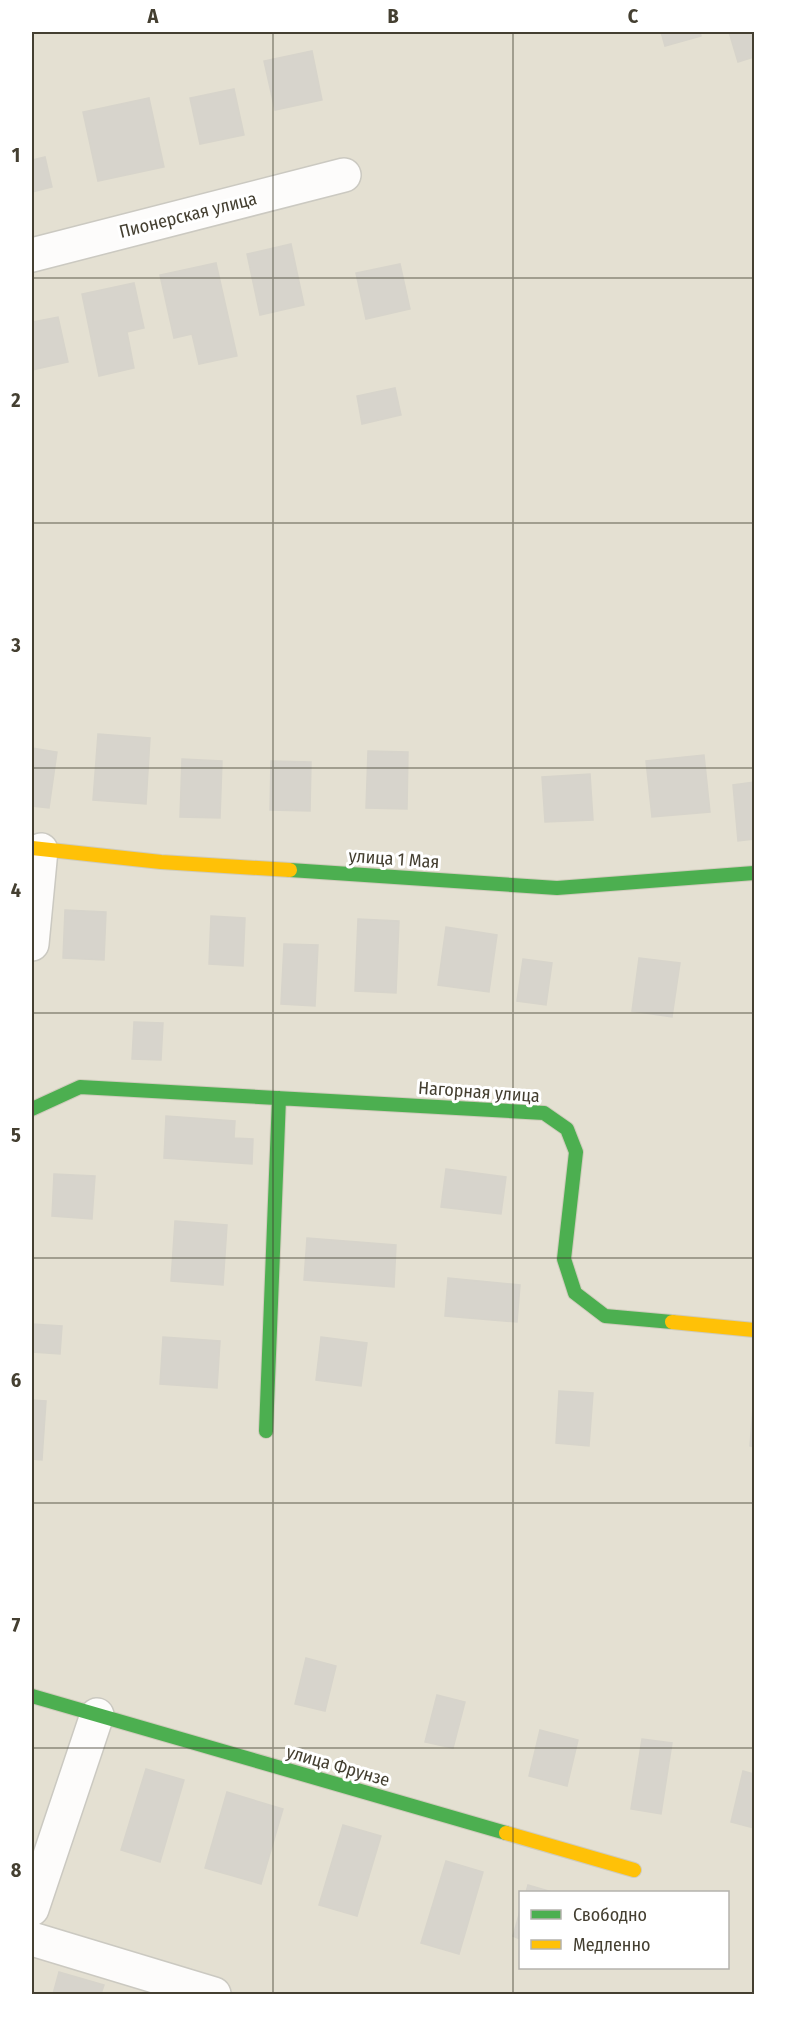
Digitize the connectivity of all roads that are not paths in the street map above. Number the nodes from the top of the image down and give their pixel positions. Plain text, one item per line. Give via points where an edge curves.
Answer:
1 (344, 175) dead end
2 (32, 255) edge
3 (36, 849) edge
4 (754, 873) edge
5 (32, 944) edge
6 (279, 1098) junction
7 (32, 1109) edge
8 (754, 1330) edge
9 (266, 1431) dead end
10 (32, 1696) edge
11 (97, 1715) junction
12 (634, 1870) dead end
13 (32, 1909) edge
14 (32, 1939) edge
15 (214, 1995) edge

1 - 2 street, Пионерская улица
3 - 4 street, улица 1 Мая via 161,862 558,888
3 - 5 street
6 - 7 street, Нагорная улица via 80,1087
6 - 8 street, Нагорная улица via 544,1113 567,1129 576,1152 564,1259 574,1293 605,1316
6 - 9 street
10 - 11 street, улица Фрунзе
11 - 12 street, улица Фрунзе
11 - 13 street
14 - 15 street

